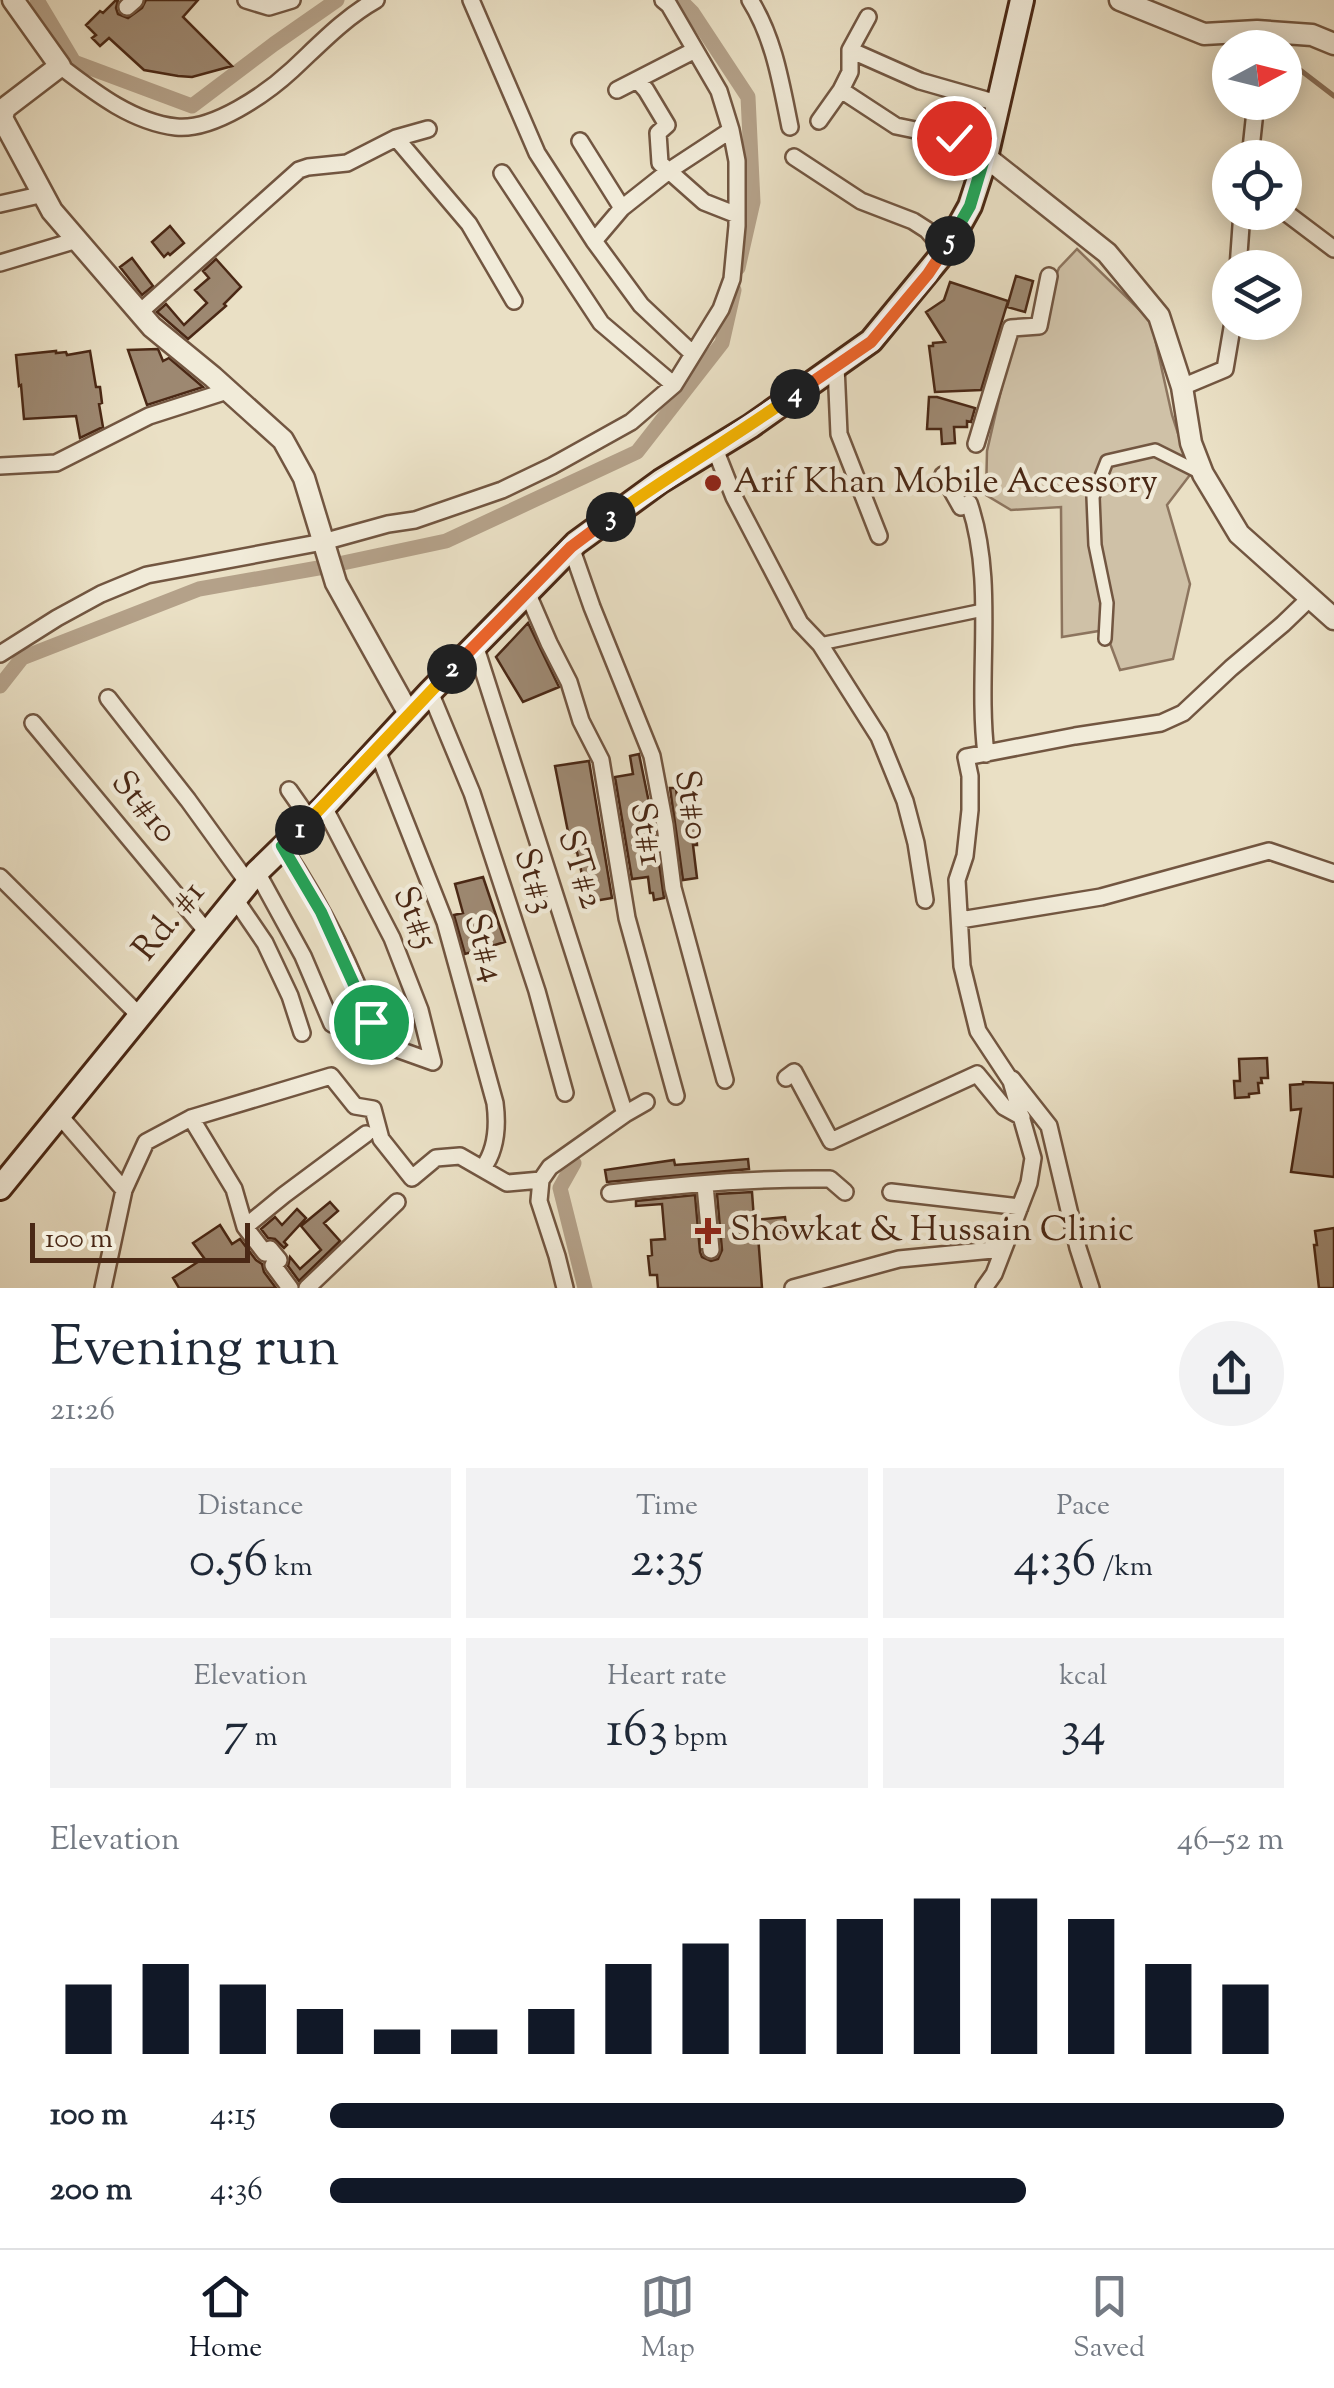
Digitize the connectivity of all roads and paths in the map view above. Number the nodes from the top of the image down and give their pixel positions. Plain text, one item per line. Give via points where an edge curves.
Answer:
1 (13, 0) edge
2 (292, 0) edge
3 (376, 0) edge
4 (471, 0) edge
5 (663, 0) edge
6 (750, 0) edge
7 (1022, 0) edge
8 (1120, 0) edge
9 (247, 1) edge
10 (868, 17) dead end
11 (1212, 35) edge
12 (1302, 37) edge
13 (1334, 44) edge
14 (695, 50) junction
15 (850, 50) junction
16 (60, 66) junction
17 (638, 81) junction
18 (618, 90) dead end
19 (841, 90) junction
20 (998, 103) junction
21 (819, 121) dead end
22 (790, 127) dead end
23 (428, 129) dead end
24 (731, 130) junction
25 (396, 138) junction
26 (580, 141) dead end
27 (988, 149) junction
28 (794, 157) dead end
29 (670, 170) junction
30 (502, 174) dead end
31 (44, 194) junction
32 (0, 204) edge
33 (622, 208) junction
34 (737, 215) junction
35 (1302, 225) edge
36 (77, 240) junction
37 (594, 241) junction
38 (1334, 249) edge
39 (945, 251) junction
40 (0, 263) edge
41 (1049, 276) dead end
42 (514, 301) dead end
43 (140, 312) junction
44 (1229, 340) edge
45 (693, 354) junction
46 (836, 366) junction
47 (674, 386) junction
48 (1182, 387) junction
49 (227, 392) junction
50 (976, 444) dead end
51 (715, 449) junction
52 (0, 466) edge
53 (1203, 474) junction
54 (942, 476) dead end
55 (879, 536) dead end
56 (324, 544) junction
57 (571, 547) junction
58 (527, 592) junction
59 (1310, 598) junction
60 (984, 610) junction
61 (1334, 618) edge
62 (1105, 639) dead end
63 (820, 644) junction
64 (475, 645) junction
65 (0, 654) edge
66 (430, 692) junction
67 (108, 698) dead end
68 (409, 714) junction
69 (32, 723) dead end
70 (377, 750) junction
71 (986, 754) junction
72 (289, 790) dead end
73 (317, 813) junction
74 (282, 846) junction
75 (1334, 873) edge
76 (0, 877) edge
77 (246, 885) junction
78 (925, 900) dead end
79 (960, 920) junction
80 (207, 932) junction
81 (139, 1015) junction
82 (332, 1024) dead end
83 (302, 1033) dead end
84 (1006, 1072) junction
85 (786, 1078) dead end
86 (725, 1080) dead end
87 (565, 1093) dead end
88 (676, 1096) dead end
89 (646, 1102) dead end
90 (625, 1114) junction
91 (59, 1115) junction
92 (1022, 1117) junction
93 (191, 1118) junction
94 (366, 1134) dead end
95 (483, 1168) junction
96 (541, 1180) junction
97 (705, 1184) junction
98 (0, 1188) edge
99 (124, 1190) junction
100 (610, 1192) dead end
101 (845, 1192) dead end
102 (891, 1192) dead end
103 (397, 1202) dead end
104 (1020, 1207) junction
105 (245, 1228) junction
106 (1003, 1249) junction
107 (711, 1250) dead end
108 (103, 1288) edge
109 (290, 1288) edge
110 (306, 1288) edge
111 (565, 1288) edge
112 (792, 1288) edge
113 (984, 1288) edge
114 (1091, 1288) edge

1 - 16 street
2 - 9 street via 270,7
3 - 16 street via 258,98 180,128 148,121 101,97
4 - 37 street via 538,153
5 - 14 street
6 - 22 street via 775,58
7 - 20 main road, Rd. #1
8 - 11 street
10 - 15 street
12 - 13 street
14 - 17 street
14 - 24 street via 719,91
15 - 19 street
15 - 20 street via 920,82
16 - 31 street via 5,108 2,118
17 - 18 street
17 - 29 street via 667,125 658,133 660,163
19 - 21 street
19 - 27 street via 896,126
20 - 27 main road, Rd. #1
23 - 25 street
24 - 29 street
24 - 34 street
25 - 42 street via 469,224
25 - 43 street via 347,163 299,170
26 - 33 street
27 - 39 main road, Rd. #1 via 970,206
27 - 48 street via 1107,253 1159,316
28 - 39 street via 861,201 927,230
29 - 33 street
29 - 34 street via 704,202
30 - 47 street via 601,324
31 - 32 street
31 - 36 street
33 - 37 street
34 - 45 street via 732,278
35 - 38 street
36 - 40 street
36 - 43 street
37 - 45 street via 640,305
39 - 46 main road, Rd. #1 via 871,342
41 - 50 street via 1039,326 1010,328
43 - 49 street
44 - 48 street via 1225,370
45 - 47 street
46 - 51 main road, Rd. #1
46 - 55 street via 839,434
47 - 56 street via 631,422 502,490
48 - 53 street
49 - 52 street via 149,416 56,463
49 - 56 street via 283,440 304,478
51 - 57 main road, Rd. #1
51 - 63 street via 800,623
53 - 59 street via 1238,534
53 - 62 street via 1155,450 1107,461 1093,497 1107,603
54 - 60 street via 978,529
56 - 65 street via 147,575 86,602
56 - 68 street via 337,586
57 - 58 main road, Rd. #1
57 - 86 street, St#0 via 652,756 673,888
58 - 64 main road, Rd. #1
58 - 88 street, St#1 via 601,760 627,918
59 - 61 street
59 - 71 street via 1183,714
60 - 63 street
60 - 71 street
63 - 78 street via 880,737 912,829
64 - 66 main road, Rd. #1
64 - 90 street, ST#2
66 - 68 main road, Rd. #1
66 - 87 street, St#3 via 478,811
67 - 77 street
68 - 70 main road, Rd. #1
69 - 80 street, St#10
70 - 73 main road, Rd. #1
70 - 95 street, St#4 via 445,922 495,1103 498,1125
71 - 79 street via 966,758 970,810 957,880
72 - 73 street, St#5
73 - 74 main road, Rd. #1
73 - 74 street, St#5 via 392,938 433,1062 377,1042 321,912
74 - 77 main road, Rd. #1
75 - 79 street via 1268,851 1101,897
76 - 81 street
77 - 80 main road, Rd. #1
77 - 82 street via 303,956
77 - 83 street
79 - 84 street via 962,966 978,1031
80 - 81 main road, Rd. #1
81 - 91 main road, Rd. #1
84 - 92 street
84 - 114 street via 1049,1126
85 - 92 street via 794,1072 832,1141 977,1074 1004,1107
89 - 90 street
90 - 96 street
91 - 98 main road, Rd. #1
91 - 99 street
92 - 104 street via 1033,1171
93 - 95 street via 331,1076 356,1106 373,1110 382,1139 412,1178 436,1158 460,1156
93 - 99 street via 146,1142
93 - 105 street via 234,1189
94 - 105 street
95 - 96 street via 508,1183
96 - 111 street via 539,1202
97 - 100 street
97 - 101 street via 830,1179
97 - 107 street
99 - 108 street
102 - 104 street
103 - 110 street
104 - 106 street
105 - 109 street via 264,1253 270,1249 279,1260 273,1265
106 - 112 street via 899,1260
106 - 113 street

